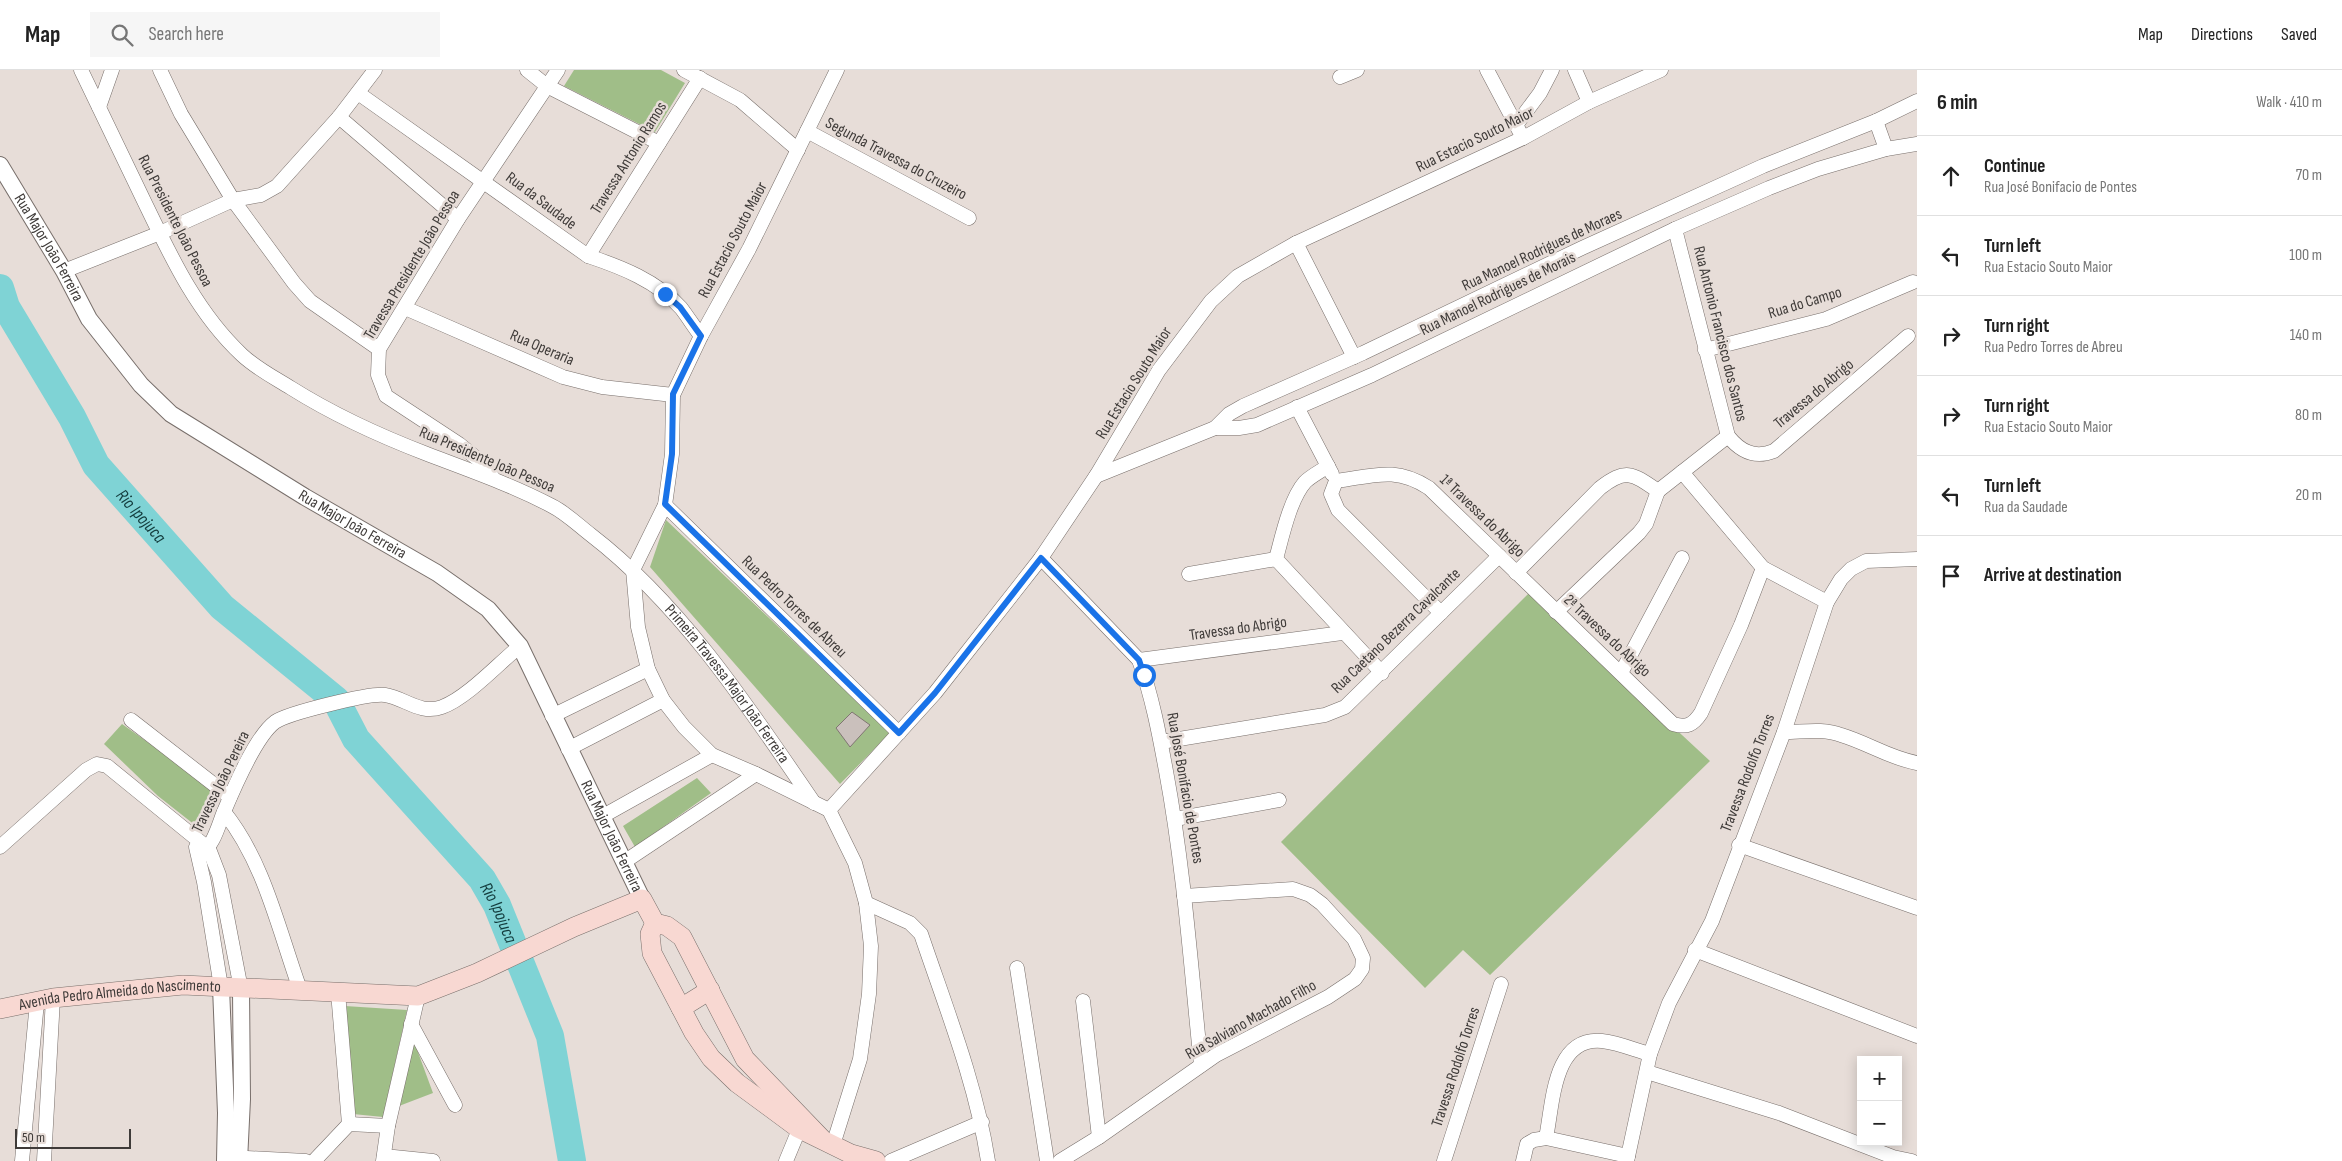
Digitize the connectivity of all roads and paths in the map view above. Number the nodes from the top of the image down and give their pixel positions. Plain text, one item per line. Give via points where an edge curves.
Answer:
1 (81, 70) edge
2 (112, 70) edge
3 (160, 70) edge
4 (375, 70) edge
5 (527, 70) edge
6 (558, 70) edge
7 (684, 70) edge
8 (837, 70) edge
9 (1357, 70) edge
10 (1487, 70) edge
11 (1552, 70) edge
12 (1575, 70) edge
13 (1661, 70) edge
14 (1340, 77) dead end
15 (700, 78) junction
16 (547, 86) junction
17 (358, 93) junction
18 (1917, 101) edge
19 (1589, 102) junction
20 (99, 107) junction
21 (339, 117) junction
22 (1876, 121) junction
23 (1516, 125) junction
24 (807, 131) junction
25 (1523, 138) junction
26 (659, 144) junction
27 (1917, 144) edge
28 (1886, 149) junction
29 (798, 150) junction
30 (0, 165) edge
31 (484, 180) junction
32 (233, 200) junction
33 (969, 218) dead end
34 (458, 219) junction
35 (1675, 229) junction
36 (160, 233) junction
37 (1296, 243) junction
38 (588, 256) junction
39 (64, 272) junction
40 (1914, 282) dead end
41 (1478, 299) junction
42 (405, 308) junction
43 (1487, 319) junction
44 (701, 336) junction
45 (1908, 336) dead end
46 (379, 350) junction
47 (1705, 350) junction
48 (1358, 355) junction
49 (1372, 375) junction
50 (673, 394) junction
51 (1298, 406) junction
52 (1215, 428) junction
53 (1732, 441) junction
54 (1328, 466) junction
55 (1682, 472) junction
56 (1096, 476) junction
57 (494, 479) junction
58 (1336, 481) junction
59 (1658, 491) junction
60 (665, 504) junction
61 (1499, 556) junction
62 (1041, 558) junction
63 (1682, 558) dead end
64 (1276, 559) junction
65 (1917, 559) edge
66 (1763, 568) junction
67 (633, 570) junction
68 (1516, 573) junction
69 (1189, 574) dead end
70 (1827, 602) junction
71 (1556, 612) junction
72 (1441, 613) junction
73 (1342, 632) junction
74 (520, 646) junction
75 (1139, 660) junction
76 (648, 669) junction
77 (1382, 673) junction
78 (1621, 673) junction
79 (663, 700) junction
80 (552, 716) junction
81 (131, 720) dead end
82 (1784, 732) junction
83 (899, 733) junction
84 (1161, 742) junction
85 (568, 749) junction
86 (712, 755) junction
87 (1917, 763) edge
88 (756, 774) junction
89 (230, 797) junction
90 (1278, 800) dead end
91 (814, 803) junction
92 (829, 810) junction
93 (224, 812) junction
94 (603, 816) junction
95 (1175, 820) junction
96 (1740, 845) junction
97 (0, 847) edge
98 (204, 852) junction
99 (624, 862) junction
100 (1184, 896) junction
101 (642, 899) junction
102 (866, 903) junction
103 (1917, 908) edge
104 (655, 923) junction
105 (1695, 950) junction
106 (1017, 968) dead end
107 (1501, 984) dead end
108 (221, 987) junction
109 (241, 989) junction
110 (710, 990) junction
111 (301, 992) junction
112 (338, 992) junction
113 (418, 996) junction
114 (45, 1000) junction
115 (1083, 1001) dead end
116 (681, 1008) junction
117 (0, 1009) edge
118 (411, 1024) junction
119 (1917, 1036) edge
120 (1650, 1054) junction
121 (1201, 1065) junction
122 (1646, 1072) junction
123 (234, 1100) junction
124 (455, 1105) dead end
125 (982, 1122) junction
126 (349, 1124) junction
127 (801, 1124) junction
128 (388, 1126) junction
129 (1099, 1136) junction
130 (1546, 1138) junction
131 (24, 1140) junction
132 (45, 1141) junction
133 (827, 1142) junction
134 (849, 1157) edge
135 (383, 1158) edge
136 (232, 1159) edge
137 (1627, 1159) edge
138 (1892, 1159) edge
139 (22, 1161) edge
140 (44, 1161) edge
141 (306, 1161) edge
142 (314, 1161) edge
143 (433, 1161) edge
144 (786, 1161) edge
145 (876, 1161) edge
146 (891, 1161) edge
147 (988, 1161) edge
148 (1046, 1161) edge
149 (1060, 1161) edge
150 (1444, 1161) edge
151 (1523, 1161) edge
152 (1912, 1161) edge

1 - 20 street, Rua Presidente João Pessoa
2 - 20 street
3 - 32 street via 181,114
4 - 17 street
5 - 16 street
6 - 16 street, Travessa Presidente João Pessoa
7 - 15 street
8 - 24 street, Rua Estacio Souto Maior
9 - 14 street
10 - 23 street
11 - 23 street
12 - 19 street
13 - 19 street, Rua Estacio Souto Maior
15 - 26 street, Travessa Antonio Ramos
15 - 29 street via 740,100
16 - 26 street
16 - 31 street, Travessa Presidente João Pessoa
17 - 21 street
17 - 31 street, Rua da Saudade
18 - 22 street, Rua Manoel Rodrigues de Moraes
19 - 25 street, Rua Estacio Souto Maior
20 - 36 street, Rua Presidente João Pessoa
21 - 32 street via 277,186 261,195
21 - 34 street
22 - 28 street
22 - 41 street, Rua Manoel Rodrigues de Moraes via 1763,166
23 - 25 street
24 - 29 street, Rua Estacio Souto Maior
24 - 33 street, Segunda Travessa do Cruzeiro
25 - 37 street, Rua Estacio Souto Maior
26 - 38 street, Travessa Antonio Ramos
27 - 28 street, Rua Manoel Rodrigues de Morais
28 - 35 street, Rua Manoel Rodrigues de Morais via 1818,169
29 - 44 street, Rua Estacio Souto Maior
30 - 39 street, Rua Major João Ferreira
31 - 34 street, Travessa Presidente João Pessoa
31 - 38 street, Rua da Saudade
32 - 36 street
32 - 46 street via 310,301
34 - 42 street, Travessa Presidente João Pessoa
35 - 43 street, Rua Manoel Rodrigues de Morais
35 - 47 street, Rua Antonio Francisco dos Santos
36 - 39 street
36 - 57 street, Rua Presidente João Pessoa via 207,316 244,357 263,371 357,424
37 - 48 street
37 - 56 street, Rua Estacio Souto Maior via 1238,276 1211,301 1159,370
38 - 44 street, Rua da Saudade via 620,267 665,294 680,307
39 - 74 street, Rua Major João Ferreira via 89,318 113,351 171,414 437,573 488,609
40 - 47 street, Rua do Campo via 1826,319
41 - 43 street
41 - 48 street, Rua Manoel Rodrigues de Moraes
42 - 46 street, Travessa Presidente João Pessoa
42 - 50 street, Rua Operaria via 563,377 602,387
43 - 49 street, Rua Manoel Rodrigues de Morais
44 - 50 street, Rua Estacio Souto Maior
45 - 53 street, Travessa do Abrigo via 1774,451 1756,455
46 - 57 street, Travessa Presidente João Pessoa via 378,375 386,396 459,444
47 - 53 street, Rua Antonio Francisco dos Santos
48 - 49 street
48 - 52 street, Rua Manoel Rodrigues de Moraes via 1243,406
49 - 51 street, Rua Manoel Rodrigues de Morais
50 - 60 street, Rua Estacio Souto Maior via 672,454
51 - 52 street, Rua Manoel Rodrigues de Morais via 1257,425
51 - 54 street
52 - 56 street, Rua Manoel Rodrigues de Morais
53 - 55 street
54 - 58 street
54 - 64 street via 1306,482 1300,491
55 - 59 street
55 - 66 street
56 - 62 street, Rua Estacio Souto Maior
57 - 67 street, Rua Presidente João Pessoa via 554,507
58 - 61 street, 1ª Travessa do Abrigo via 1386,474 1405,475 1429,488
58 - 72 street via 1330,494 1338,510
59 - 68 street via 1631,475 1621,474 1613,478
59 - 71 street via 1652,511 1639,533
60 - 67 street, Rua Estacio Souto Maior
60 - 83 street, Rua Pedro Torres de Abreu
61 - 68 street, 1ª Travessa do Abrigo
61 - 72 street, Rua Caetano Bezerra Cavalcante
62 - 75 street, Rua José Bonifacio de Pontes
62 - 83 street, Rua Estacio Souto Maior via 935,693
63 - 78 street
64 - 69 street
64 - 73 street
65 - 70 street, Travessa Rodolfo Torres via 1859,563 1841,579
66 - 70 street
66 - 78 street, 2ª Travessa do Abrigo via 1701,713 1690,725 1673,724
67 - 76 street via 638,627
67 - 91 street, Primeira Travessa Major João Ferreira via 664,601 733,687
68 - 71 street, 2ª Travessa do Abrigo
70 - 82 street, Travessa Rodolfo Torres
71 - 78 street, 2ª Travessa do Abrigo
72 - 77 street, Rua Caetano Bezerra Cavalcante
73 - 75 street, Travessa do Abrigo
73 - 77 street
74 - 80 street, Rua Major João Ferreira
74 - 89 street, Travessa João Pereira via 464,694 441,708 414,708 391,696 375,694 294,712 274,723 260,739
75 - 84 street, Rua José Bonifacio de Pontes
76 - 79 street
76 - 80 street
77 - 84 street, Rua Caetano Bezerra Cavalcante via 1345,707 1325,715
79 - 85 street
79 - 86 street
80 - 85 street, Rua Major João Ferreira
81 - 89 street
82 - 87 street via 1841,734 1882,754
82 - 96 street, Travessa Rodolfo Torres
83 - 92 street, Rua Estacio Souto Maior
84 - 95 street, Rua José Bonifacio de Pontes
85 - 94 street, Rua Major João Ferreira
86 - 88 street
86 - 94 street
88 - 91 street
88 - 99 street
89 - 93 street, Travessa João Pereira
90 - 95 street
91 - 92 street
92 - 102 street via 855,863
93 - 98 street, Travessa João Pereira
93 - 111 street via 237,828 261,878
94 - 99 street, Rua Major João Ferreira
95 - 100 street, Rua José Bonifacio de Pontes
96 - 103 street
96 - 105 street, Travessa Rodolfo Torres via 1712,921
97 - 98 street via 86,770 97,764 115,771 192,837
98 - 108 street
98 - 109 street via 219,875
99 - 101 street, Rua Major João Ferreira
100 - 121 street, Rua José Bonifacio de Pontes
100 - 121 street, Rua Salviano Machado Filho via 1293,888 1322,904 1354,939 1363,958 1362,970 1355,979 1328,998
101 - 104 main road, Rua Major João Ferreira
101 - 113 main road
102 - 125 street via 910,923 921,934
102 - 133 street via 871,946 869,994 860,1059
104 - 110 main road via 667,926 682,937
104 - 116 main road via 650,934 650,946
105 - 119 street
105 - 120 street, Travessa Rodolfo Torres
106 - 148 street
107 - 150 street, Travessa Rodolfo Torres
108 - 109 main road, Avenida Pedro Almeida do Nascimento
108 - 114 main road, Avenida Pedro Almeida do Nascimento via 183,985
108 - 123 street
109 - 111 main road, Avenida Pedro Almeida do Nascimento
109 - 123 street
110 - 116 main road
110 - 127 main road via 745,1059
111 - 112 main road, Avenida Pedro Almeida do Nascimento
112 - 113 main road, Avenida Pedro Almeida do Nascimento
112 - 126 street
113 - 118 street
114 - 117 main road, Avenida Pedro Almeida do Nascimento
114 - 131 street
114 - 132 street
115 - 129 street
116 - 127 main road via 711,1058 737,1083
118 - 124 street
118 - 128 street
120 - 122 street, Travessa Rodolfo Torres
120 - 130 street via 1602,1041 1576,1046 1561,1065
121 - 129 street, Rua Salviano Machado Filho
122 - 137 street, Travessa Rodolfo Torres
122 - 138 street via 1779,1113
123 - 136 street
125 - 146 street
125 - 147 street
126 - 128 street
126 - 142 street
127 - 133 main road
127 - 144 street
128 - 135 street
129 - 149 street, Rua Salviano Machado Filho
130 - 137 street
130 - 151 street via 1528,1144
131 - 132 street
131 - 139 street
132 - 140 street
133 - 134 main road
134 - 145 main road
135 - 143 street
136 - 141 street
138 - 152 street

